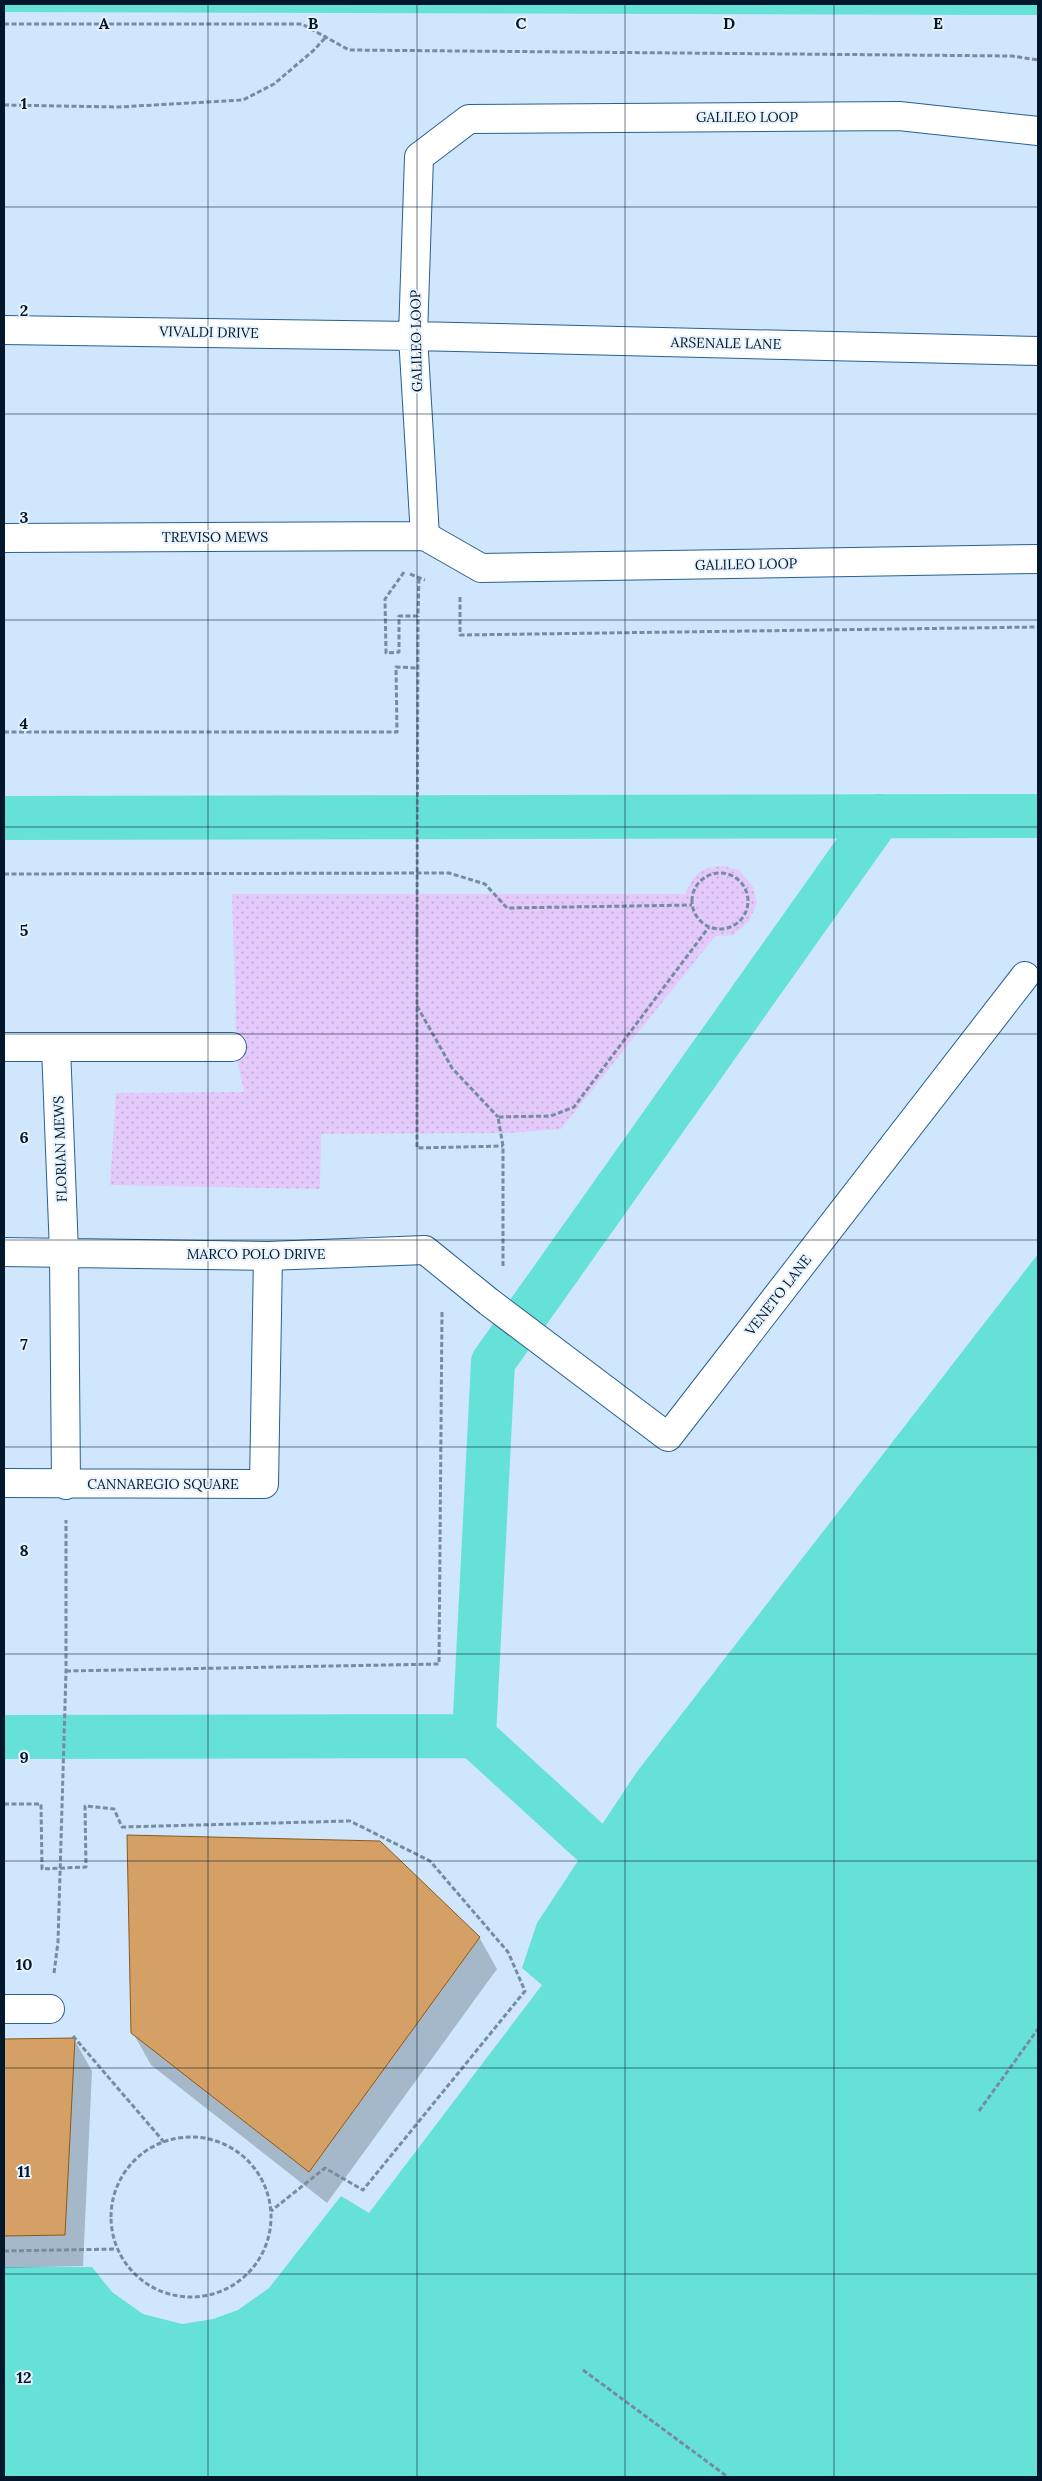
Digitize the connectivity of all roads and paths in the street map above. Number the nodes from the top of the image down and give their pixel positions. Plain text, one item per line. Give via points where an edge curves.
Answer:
1 (4, 24) edge
2 (327, 36) junction
3 (1038, 60) edge
4 (4, 105) edge
5 (1038, 130) edge
6 (4, 330) edge
7 (413, 336) junction
8 (1038, 351) edge
9 (425, 536) junction
10 (4, 538) edge
11 (1038, 559) edge
12 (404, 572) dead end
13 (419, 577) dead end
14 (460, 610) dead end
15 (418, 616) junction
16 (1038, 627) edge
17 (418, 668) junction
18 (4, 732) edge
19 (4, 874) edge
20 (692, 905) junction
21 (709, 927) junction
22 (1025, 976) dead end
23 (417, 1006) junction
24 (4, 1047) edge
25 (56, 1047) junction
26 (232, 1047) dead end
27 (498, 1117) junction
28 (503, 1146) junction
29 (4, 1252) edge
30 (64, 1252) junction
31 (268, 1256) junction
32 (485, 1299) junction
33 (4, 1483) edge
34 (66, 1484) junction
35 (66, 1670) junction
36 (4, 1804) edge
37 (60, 1870) junction
38 (4, 2009) edge
39 (50, 2009) junction
40 (1038, 2029) edge
41 (980, 2111) dead end
42 (164, 2142) junction
43 (271, 2211) junction
44 (116, 2249) junction
45 (4, 2251) edge
46 (584, 2370) dead end
47 (728, 2477) edge

1 - 2 path via 302,24
2 - 3 path via 349,50 1012,56
2 - 4 path via 274,84 244,100 118,107
5 - 7 street, GALILEO LOOP via 899,116 469,119 419,157
6 - 7 street, VIVALDI DRIVE
7 - 8 street, ARSENALE LANE
7 - 9 street, GALILEO LOOP
9 - 10 street, TREVISO MEWS
9 - 11 street, GALILEO LOOP via 481,568
12 - 15 path via 385,599 386,653 399,652 399,616
13 - 15 path
14 - 16 path via 460,635
15 - 17 path, bridge
17 - 18 path via 396,667 398,732
17 - 23 path, bridge
19 - 20 path via 449,873 485,884 507,908
20 - 21 path via 697,918
20 - 21 path via 695,889 705,877 721,873 736,878 747,891 748,907 740,921 725,929
21 - 27 path via 574,1107 551,1116
22 - 32 street, VENETO LANE via 668,1437
23 - 27 path via 452,1068
23 - 28 path via 417,1148
24 - 25 street
25 - 26 street
25 - 30 street, FLORIAN MEWS
27 - 28 path
28 - 32 path via 503,1266
29 - 30 street, MARCO POLO DRIVE
30 - 31 street, MARCO POLO DRIVE
30 - 34 street
31 - 32 street, MARCO POLO DRIVE via 425,1250
31 - 34 street, CANNAREGIO SQUARE via 264,1484
32 - 35 path via 442,1300 439,1664
33 - 34 street
34 - 35 path
35 - 37 path
36 - 37 path via 41,1804 42,1870
37 - 39 path via 58,1942
37 - 43 path via 86,1867 85,1806 114,1809 122,1827 350,1821 430,1861 508,1952 525,1991 363,2190 324,2168
38 - 39 street
39 - 42 path
40 - 41 path
42 - 43 path via 197,2135 232,2146 253,2163 267,2186
42 - 44 path via 138,2155 120,2184 110,2210
43 - 44 path via 272,2221 263,2251 244,2277 231,2288 217,2293 185,2297 158,2292 130,2270
44 - 45 path
46 - 47 path

